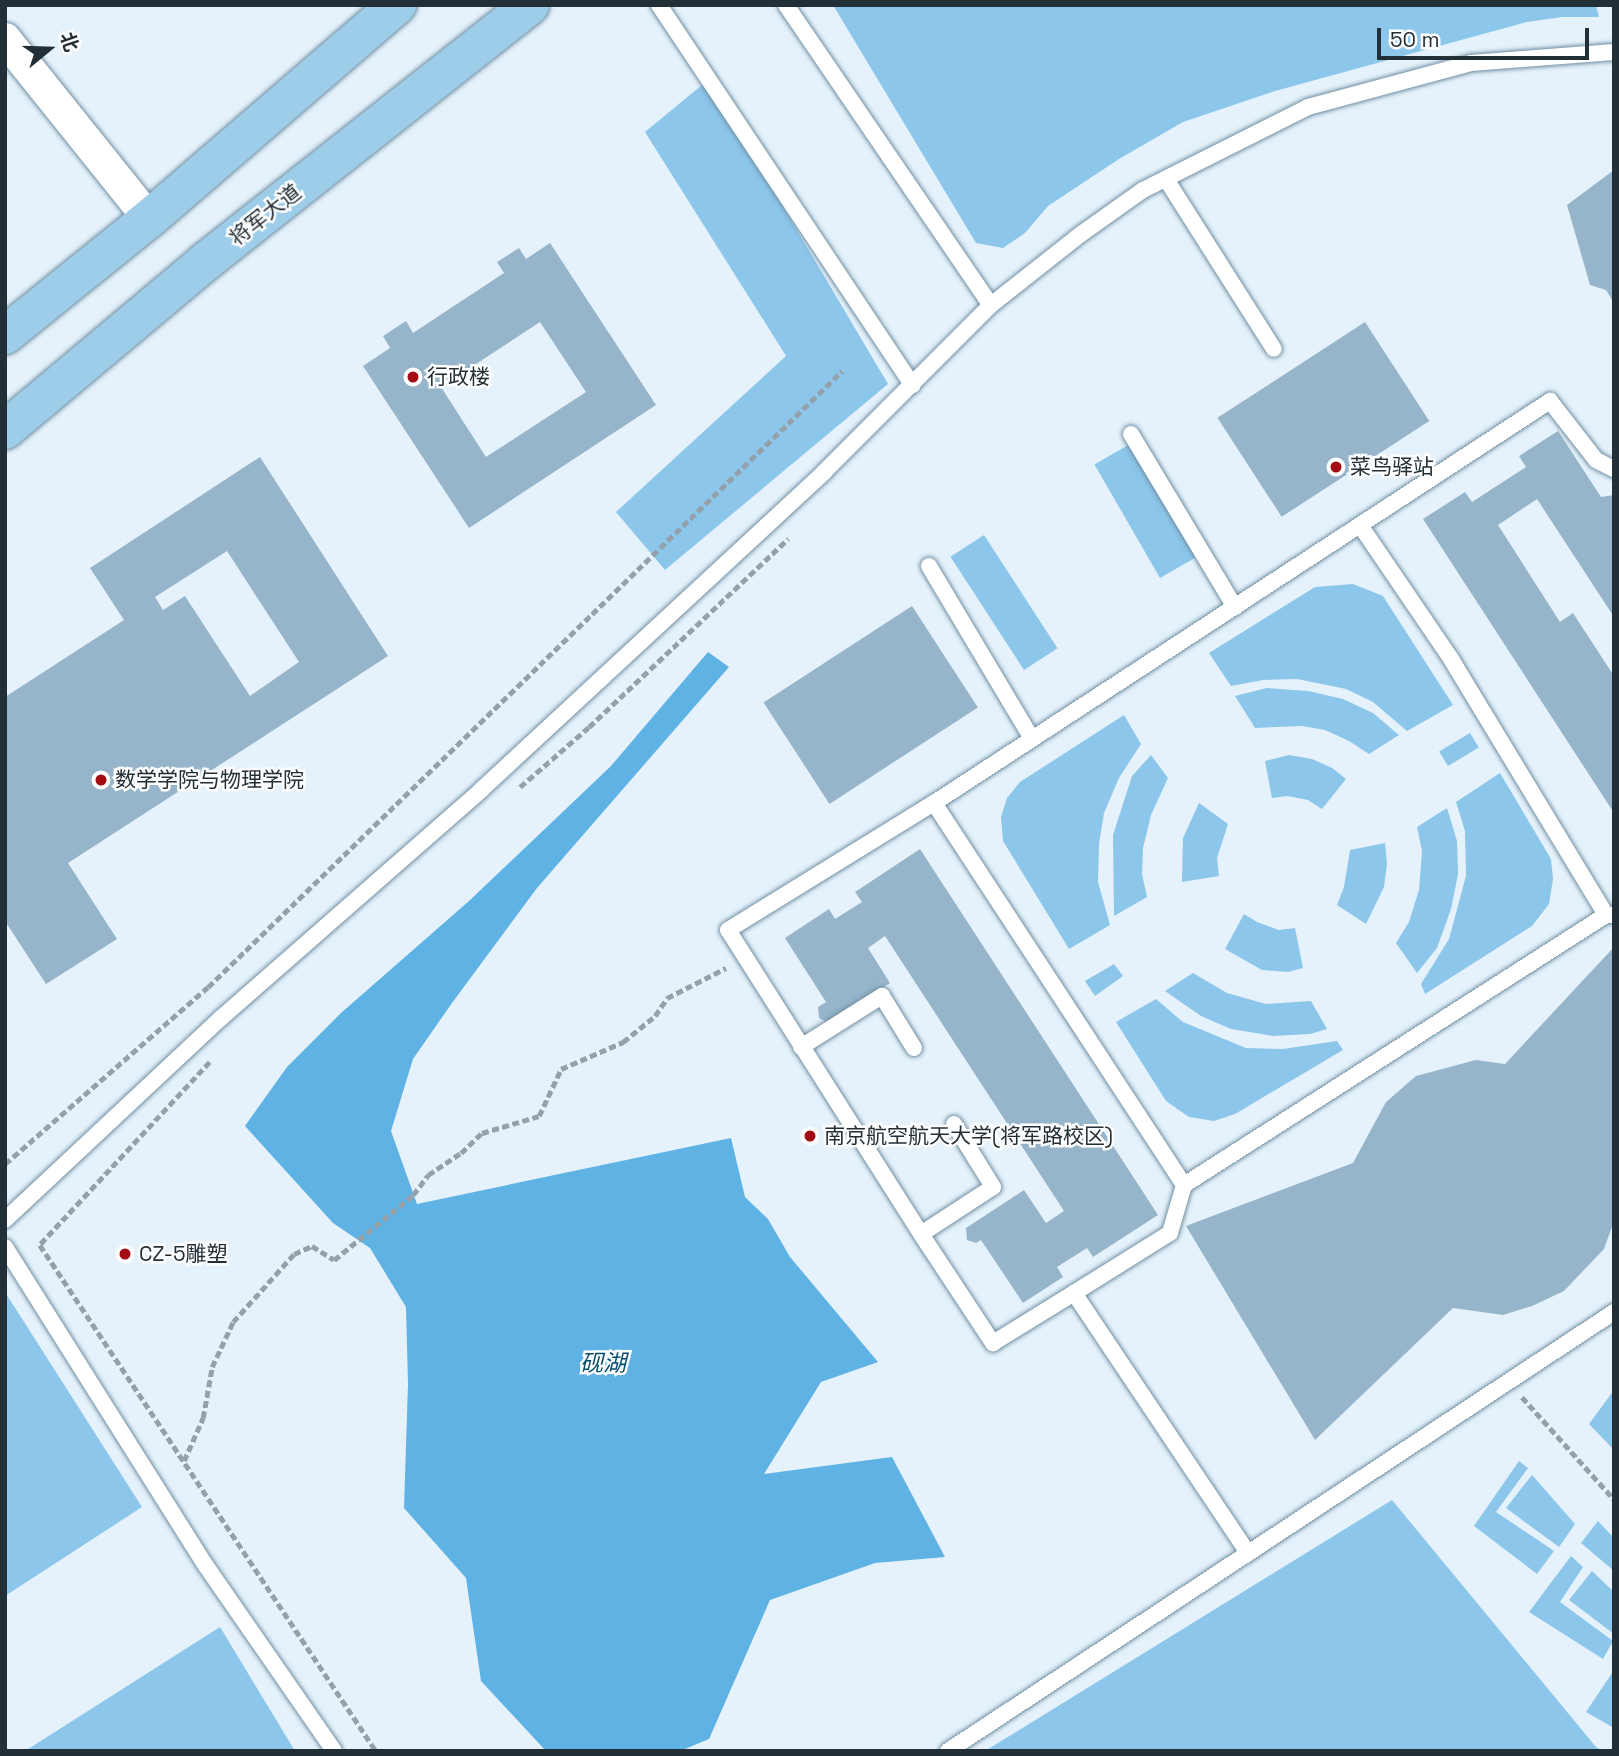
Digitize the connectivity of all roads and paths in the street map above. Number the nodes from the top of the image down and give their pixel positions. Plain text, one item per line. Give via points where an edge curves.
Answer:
1 (397, 5) edge
2 (530, 5) edge
3 (659, 5) edge
4 (786, 5) edge
5 (5, 39) edge
6 (1614, 52) edge
7 (1166, 178) junction
8 (149, 219) junction
9 (991, 305) junction
10 (5, 335) edge
11 (1274, 349) dead end
12 (842, 370) dead end
13 (912, 385) junction
14 (5, 430) edge
15 (1131, 434) dead end
16 (1614, 469) edge
17 (1360, 525) junction
18 (790, 537) dead end
19 (929, 566) dead end
20 (1235, 607) junction
21 (1032, 739) junction
22 (516, 791) dead end
23 (934, 803) junction
24 (1610, 915) edge
25 (745, 957) junction
26 (801, 1047) junction
27 (914, 1048) dead end
28 (215, 1057) dead end
29 (954, 1124) dead end
30 (5, 1164) edge
31 (1184, 1185) junction
32 (5, 1220) edge
33 (921, 1234) junction
34 (5, 1247) edge
35 (1074, 1293) junction
36 (1614, 1312) edge
37 (1508, 1381) junction
38 (184, 1462) junction
39 (1614, 1499) edge
40 (1248, 1553) junction
41 (329, 1749) edge
42 (376, 1751) edge
43 (948, 1751) edge

1 - 8 main road
2 - 14 main road, 将军大道 via 205,262
3 - 13 lane
4 - 9 lane
5 - 8 street
6 - 7 lane via 1471,63 1308,107
7 - 9 lane via 1081,234
7 - 11 lane
8 - 10 main road
9 - 13 lane
12 - 30 path via 208,987
13 - 32 lane via 481,790 220,1018
15 - 20 lane
16 - 17 lane via 1597,460 1550,401
17 - 20 lane
17 - 24 lane via 1451,659
18 - 22 path
19 - 21 lane
20 - 21 lane
21 - 23 lane
23 - 25 lane via 728,930
23 - 31 lane
24 - 31 lane
25 - 26 lane
25 - 38 path via 667,998 654,1016 623,1042 561,1069 540,1115 482,1133 334,1260 312,1247 294,1254 233,1322 212,1367 203,1418
26 - 27 lane via 882,996
26 - 33 lane
28 - 38 path via 40,1245
29 - 33 lane via 993,1187
31 - 35 lane via 1170,1233
33 - 35 lane via 993,1343
34 - 41 lane via 206,1566
35 - 40 lane
36 - 37 lane
37 - 39 path
37 - 40 lane
38 - 42 path
40 - 43 lane

